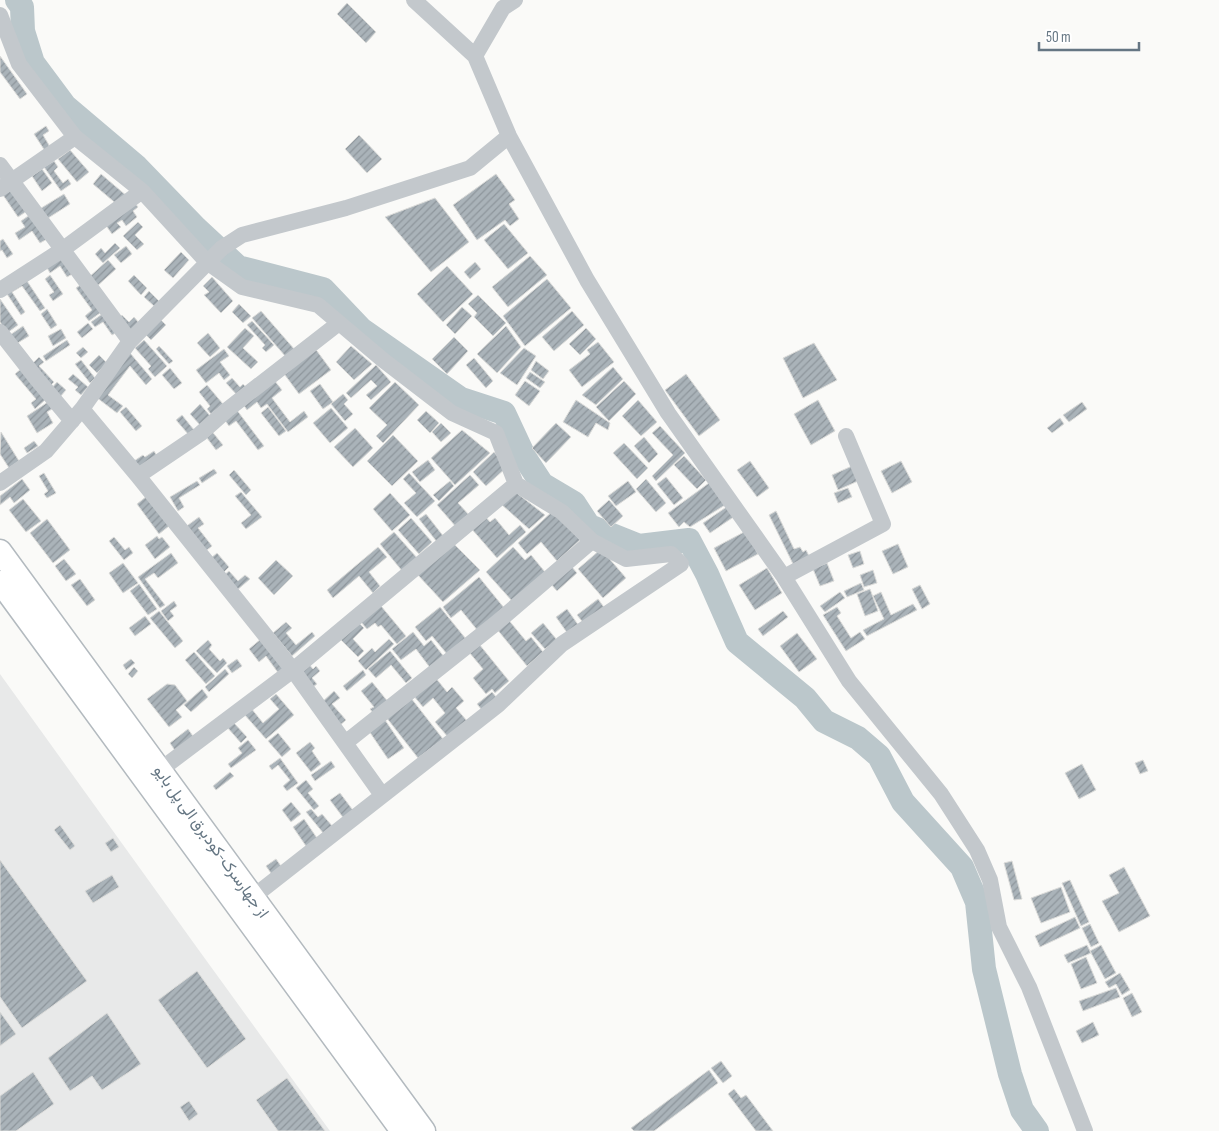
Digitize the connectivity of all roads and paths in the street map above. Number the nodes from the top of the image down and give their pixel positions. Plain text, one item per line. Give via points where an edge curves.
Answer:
1 (414, 0) edge
2 (515, 0) edge
3 (0, 15) edge
4 (475, 56) junction
5 (509, 136) junction
6 (75, 137) junction
7 (0, 165) edge
8 (6, 186) edge
9 (142, 191) junction
10 (62, 250) junction
11 (214, 255) junction
12 (0, 290) edge
13 (339, 323) junction
14 (0, 332) edge
15 (130, 340) junction
16 (77, 415) junction
17 (846, 436) dead end
18 (138, 476) junction
19 (0, 483) edge
20 (516, 484) junction
21 (592, 541) junction
22 (0, 551) edge
23 (784, 577) junction
24 (0, 582) edge
25 (293, 670) junction
26 (345, 742) junction
27 (160, 770) junction
28 (382, 795) junction
29 (253, 897) junction
30 (402, 1131) edge
31 (424, 1131) edge
32 (1085, 1131) edge

1 - 4 street
2 - 4 street via 503,8
3 - 6 street via 19,64
4 - 5 street
5 - 11 street via 470,168 346,208 242,235
5 - 23 street via 587,280 668,413
6 - 8 street
6 - 9 street
7 - 8 street
8 - 10 street
9 - 10 street
9 - 11 street
10 - 12 street
10 - 15 street
11 - 13 street via 242,287 318,305
11 - 15 street
13 - 18 street via 200,434
13 - 20 street via 452,412 496,433
14 - 16 street via 36,378
15 - 16 street
16 - 18 street
16 - 19 street via 46,450
17 - 23 street via 883,524
18 - 25 street
20 - 21 street via 562,512
20 - 25 street
21 - 26 street via 496,624
21 - 28 street via 626,559 670,554 681,564 562,644 498,705
22 - 27 street, از جهارسرک-کودبرق الی پل بایو
23 - 32 street via 849,681 941,794 977,850 990,880 999,927 1029,987
24 - 30 street, از جهارسرک-کودبرق الی پل بایو
25 - 26 street
25 - 27 street
26 - 28 street
27 - 29 street, از جهارسرک-کودبرق الی پل بایو
28 - 29 street
29 - 31 street, از جهارسرک-کودبرق الی پل بایو

